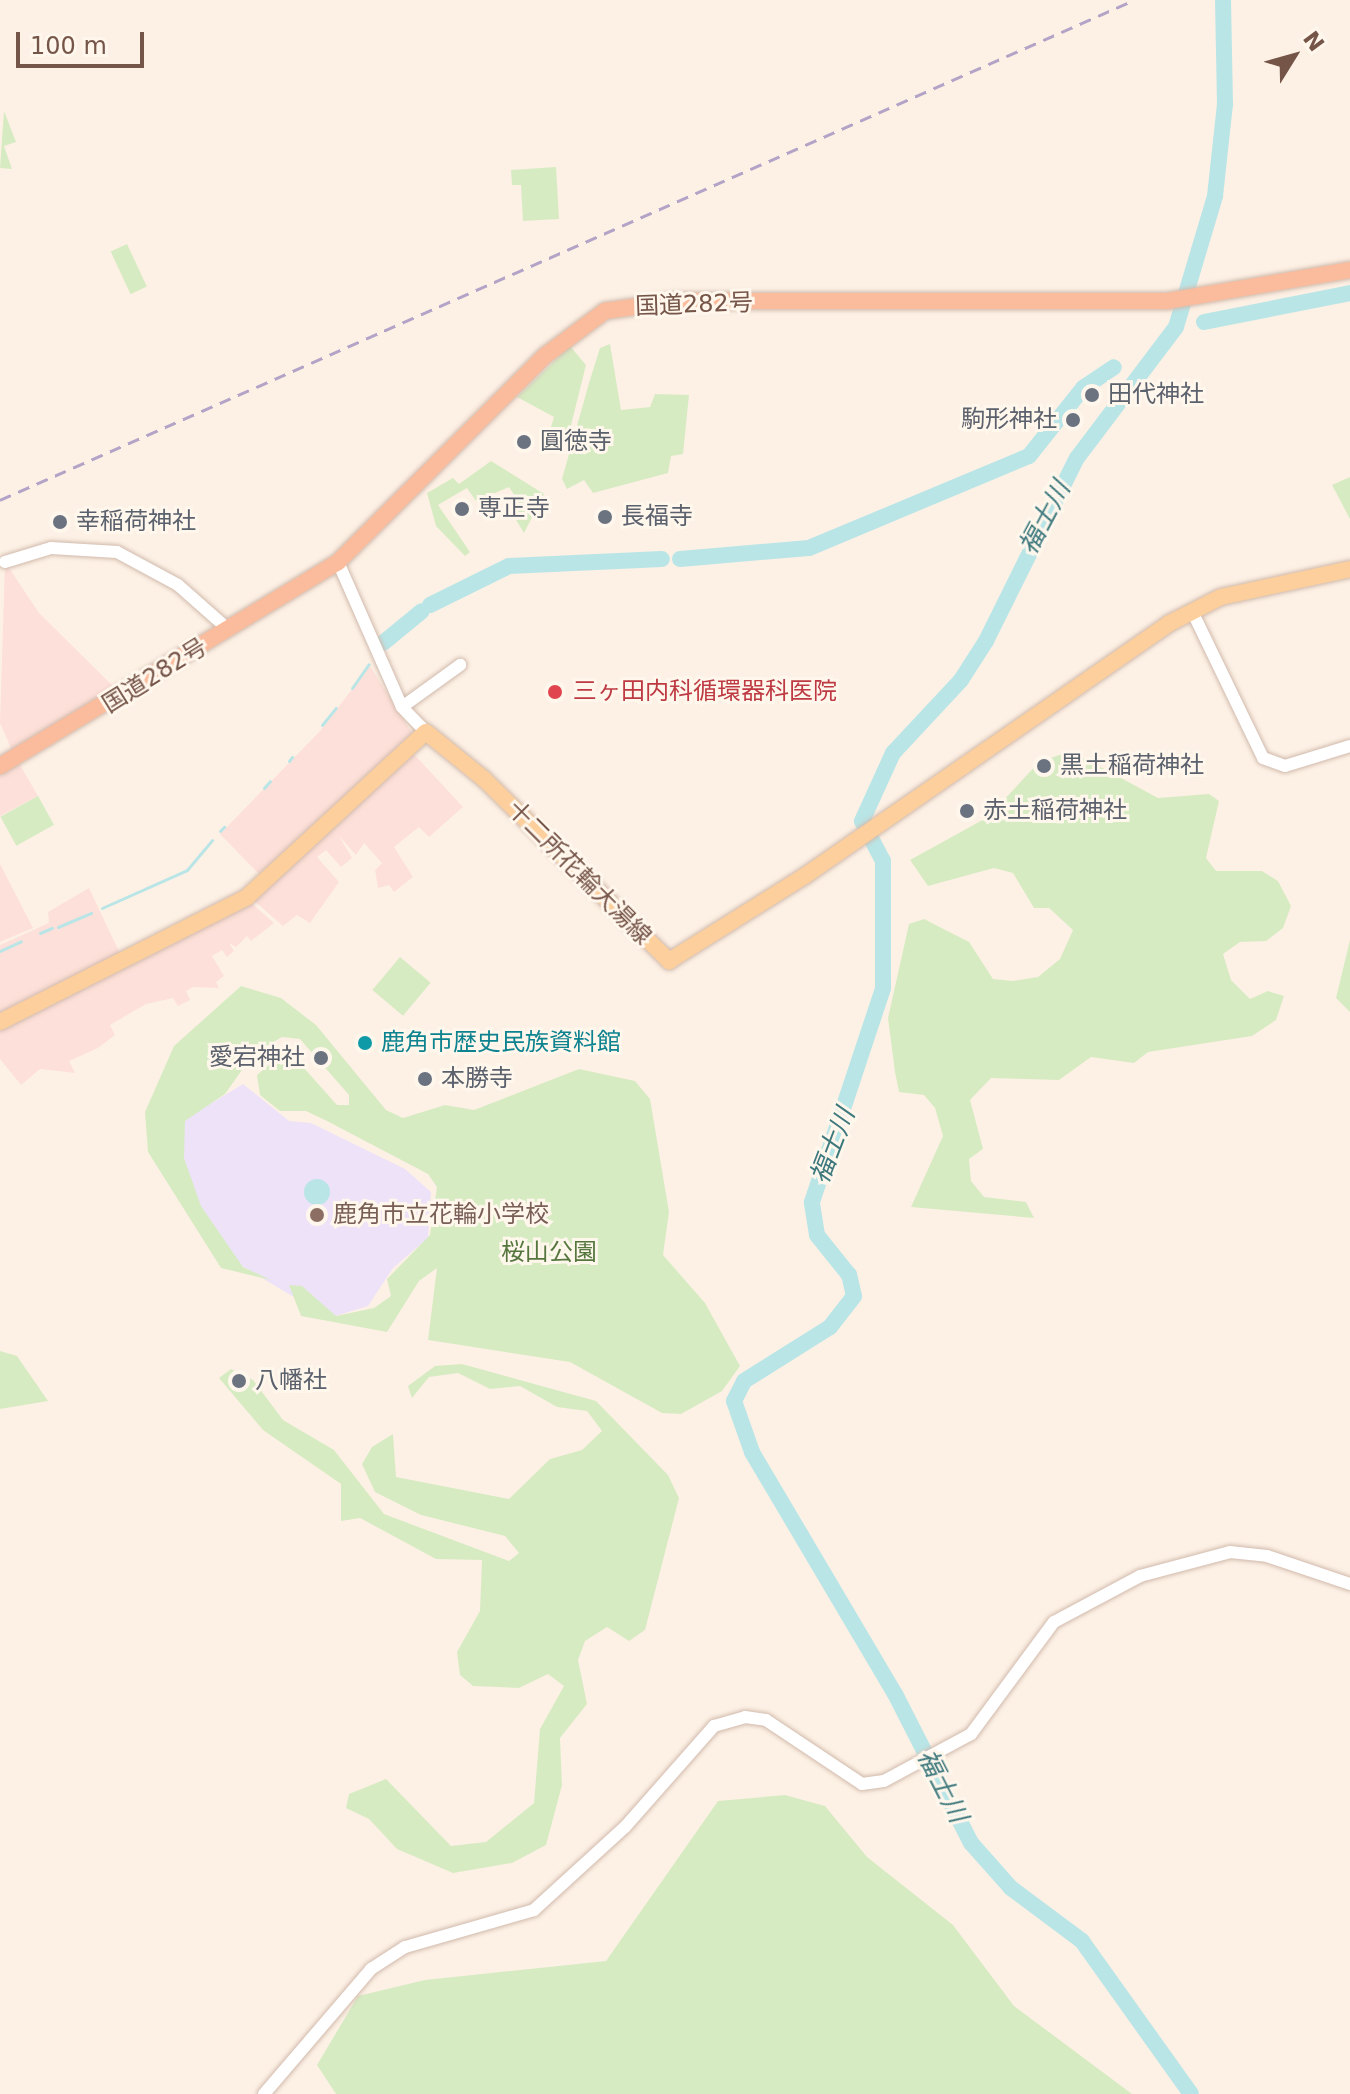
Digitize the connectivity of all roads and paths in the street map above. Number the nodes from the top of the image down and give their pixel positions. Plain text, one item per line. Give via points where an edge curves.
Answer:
1 (1350, 270) edge
2 (5, 562) dead end
3 (338, 562) junction
4 (1350, 569) edge
5 (1192, 611) junction
6 (229, 630) junction
7 (460, 665) dead end
8 (402, 707) junction
9 (426, 732) junction
10 (1350, 746) edge
11 (0, 766) edge
12 (0, 1022) edge
13 (1350, 1584) edge
14 (264, 2094) edge

1 - 3 highway, 国道282号 via 1167,301 674,301 614,309 546,355
2 - 6 street via 51,548 117,552 178,585
3 - 6 highway, 国道282号
3 - 8 street
4 - 5 main road, 十二所花輪大湯線 via 1237,593
5 - 9 main road, 十二所花輪大湯線 via 669,961 484,779
5 - 10 street via 1263,758 1285,766
6 - 11 highway, 国道282号
7 - 8 street
8 - 9 street
9 - 12 main road via 247,897
13 - 14 street via 1267,1556 1230,1552 1140,1576 1054,1622 981,1722 947,1753 862,1784 766,1720 745,1717 714,1726 625,1827 534,1910 405,1947 371,1969

